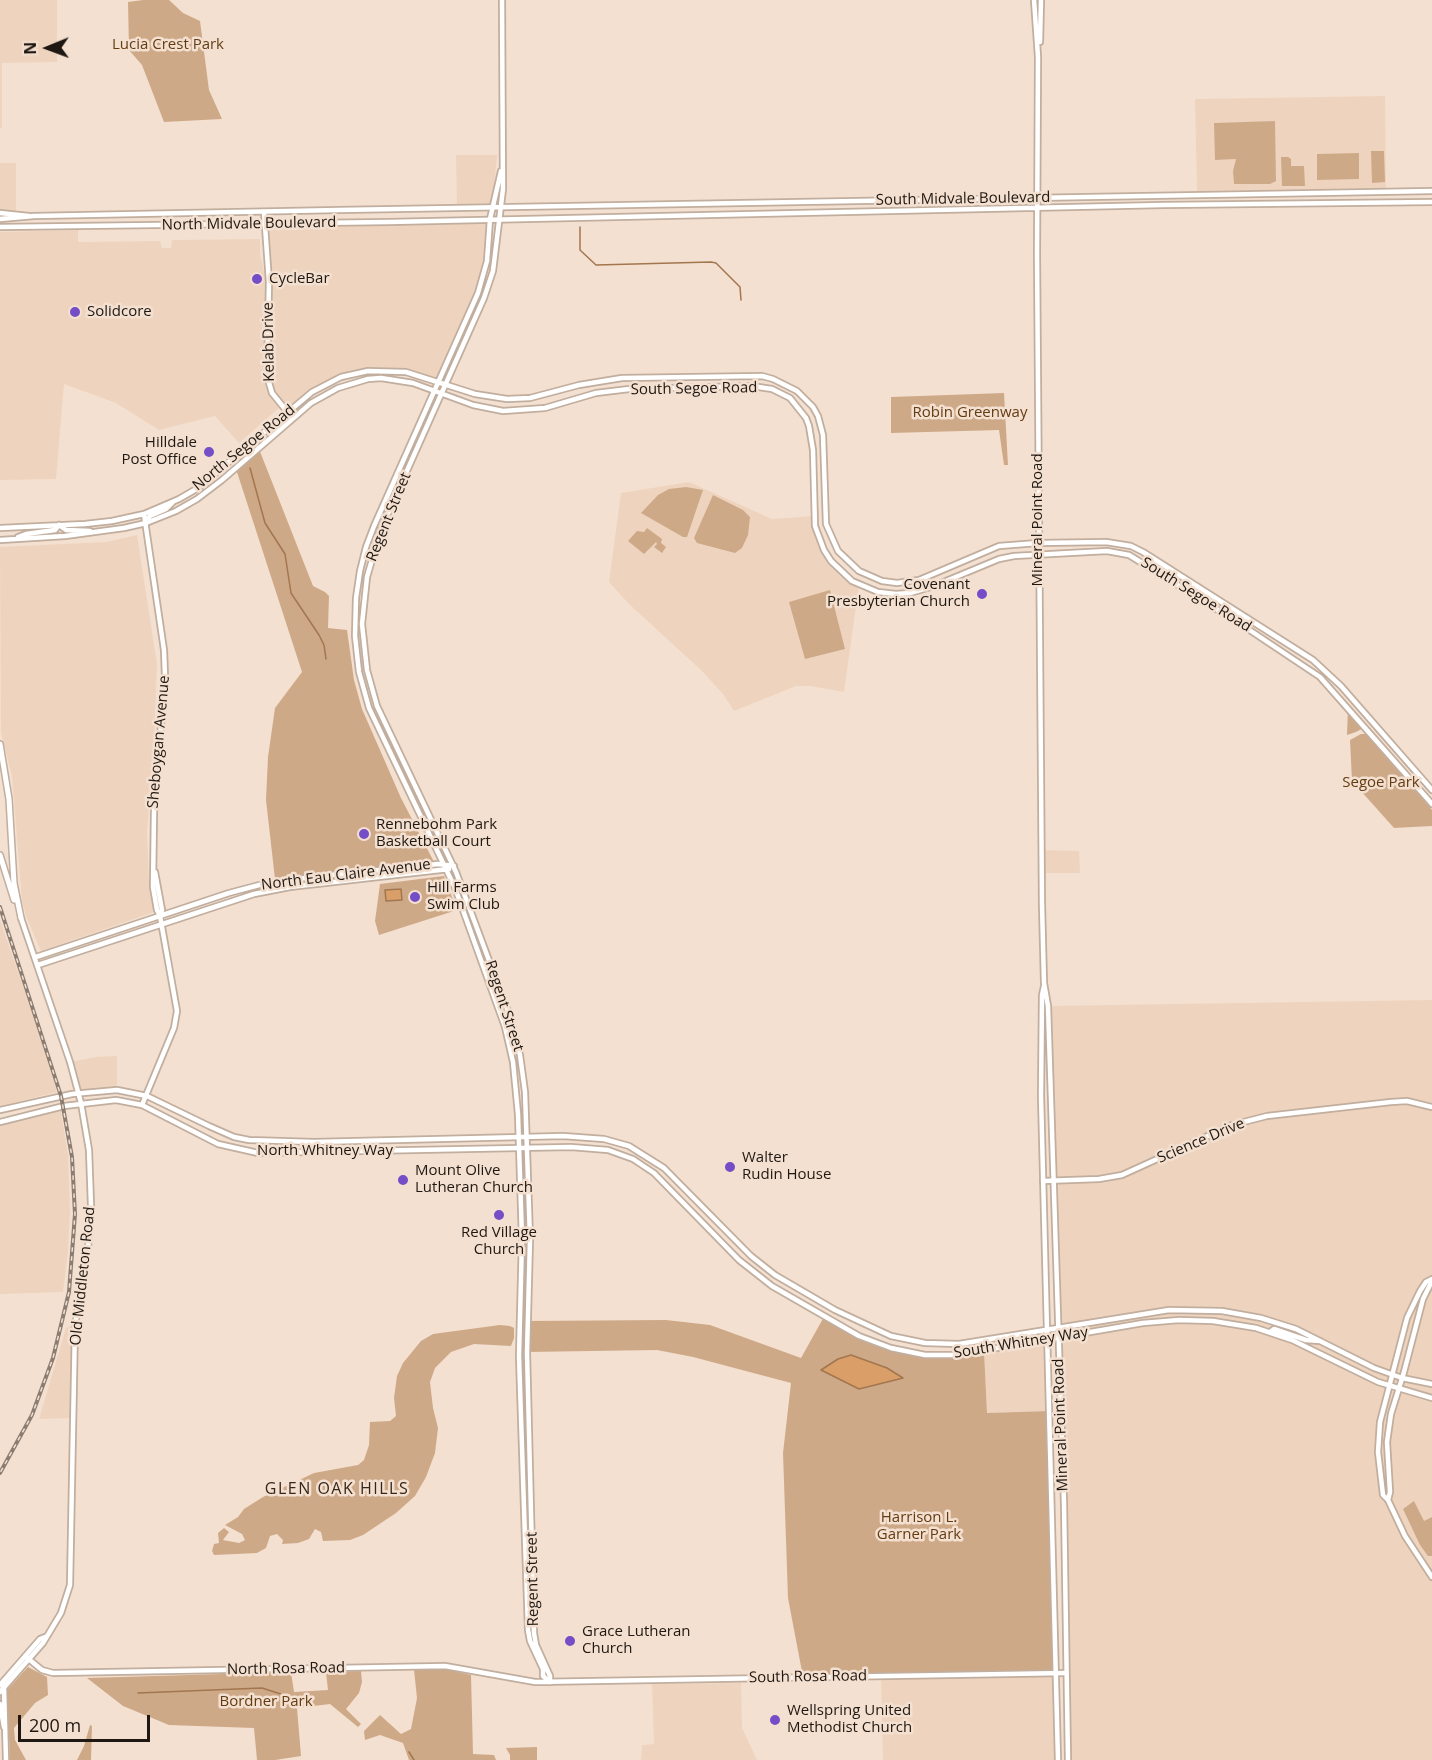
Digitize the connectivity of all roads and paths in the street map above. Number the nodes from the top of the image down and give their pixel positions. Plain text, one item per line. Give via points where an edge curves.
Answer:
1 (502, 0) edge
2 (1034, 0) edge
3 (1041, 0) edge
4 (1038, 57) junction
5 (502, 164) junction
6 (1432, 191) edge
7 (1037, 198) junction
8 (1432, 202) edge
9 (493, 208) junction
10 (502, 208) junction
11 (1037, 208) junction
12 (264, 212) junction
13 (0, 213) edge
14 (34, 216) junction
15 (0, 219) edge
16 (490, 219) junction
17 (498, 219) junction
18 (265, 224) junction
19 (0, 228) edge
20 (438, 382) junction
21 (446, 385) junction
22 (435, 391) junction
23 (442, 394) junction
24 (288, 413) junction
25 (293, 418) junction
26 (173, 502) junction
27 (144, 514) junction
28 (146, 523) junction
29 (59, 525) junction
30 (0, 528) edge
31 (105, 531) junction
32 (13, 539) junction
33 (0, 540) edge
34 (1038, 543) junction
35 (1038, 554) junction
36 (0, 744) edge
37 (401, 759) junction
38 (394, 762) junction
39 (1432, 790) edge
40 (1432, 804) edge
41 (0, 855) edge
42 (443, 864) junction
43 (454, 866) junction
44 (447, 871) junction
45 (160, 916) junction
46 (21, 918) junction
47 (162, 924) junction
48 (36, 957) junction
49 (38, 965) junction
50 (1044, 983) junction
51 (79, 1093) junction
52 (147, 1096) junction
53 (81, 1103) junction
54 (142, 1105) junction
55 (1432, 1107) edge
56 (0, 1110) edge
57 (0, 1122) edge
58 (518, 1137) junction
59 (526, 1137) junction
60 (526, 1148) junction
61 (519, 1149) junction
62 (1043, 1181) junction
63 (1053, 1181) junction
64 (1432, 1280) edge
65 (1058, 1326) junction
66 (1047, 1328) junction
67 (1270, 1332) junction
68 (1059, 1338) junction
69 (1047, 1340) junction
70 (1323, 1341) junction
71 (1394, 1375) junction
72 (1402, 1378) junction
73 (1432, 1384) edge
74 (1390, 1386) junction
75 (1398, 1389) junction
76 (1432, 1398) edge
77 (1388, 1500) junction
78 (1432, 1577) edge
79 (27, 1658) junction
80 (1066, 1673) junction
81 (1055, 1674) junction
82 (550, 1682) junction
83 (1, 1688) edge
84 (0, 1704) edge
85 (5, 1730) junction
86 (6, 1760) edge
87 (1058, 1760) edge
88 (1068, 1760) edge

1 - 5 street, Regent Street
2 - 4 street, Mineral Point Road
3 - 4 street, Mineral Point Road
4 - 7 street, Mineral Point Road
5 - 9 street, Regent Street
5 - 10 street, Regent Street
6 - 7 street, South Midvale Boulevard
7 - 10 street, South Midvale Boulevard
7 - 11 street, Mineral Point Road
8 - 11 street, South Midvale Boulevard
9 - 10 street, South Midvale Boulevard
9 - 12 street, North Midvale Boulevard
9 - 16 street, Regent Street
10 - 17 street, Regent Street
11 - 17 street, South Midvale Boulevard
11 - 34 street, Mineral Point Road
12 - 14 street, North Midvale Boulevard
12 - 18 street, Kelab Drive
13 - 14 street
14 - 15 street, North Midvale Boulevard
16 - 17 street, North Midvale Boulevard
16 - 18 street, North Midvale Boulevard
16 - 20 street, Regent Street via 487,261 478,293
17 - 21 street, Regent Street via 489,282
18 - 19 street, North Midvale Boulevard
18 - 24 street, Kelab Drive via 268,383 275,400
20 - 21 street, North Segoe Road
20 - 22 street, Regent Street
20 - 24 street, North Segoe Road via 406,372 368,370 325,384
21 - 23 street, Regent Street
21 - 34 street, South Segoe Road via 486,397 518,399 622,378 762,376 797,391 818,416 824,435 826,524 838,551 859,571 882,581 909,582 999,546
22 - 23 street, South Segoe Road
22 - 25 street, North Segoe Road via 399,380 368,379 329,392
22 - 38 street, Regent Street via 374,526 356,598 359,672 369,708
23 - 35 street, South Segoe Road via 489,410 516,411 628,389 772,389 790,398 806,418 813,450 816,526 831,561 852,581 878,592 910,593 999,559
23 - 37 street, Regent Street via 381,529 364,595 363,635 369,678
24 - 25 street, Kelab Drive
24 - 26 street, North Segoe Road via 198,488
25 - 28 street, North Segoe Road via 197,499
26 - 27 street, North Segoe Road
26 - 28 street via 148,517
27 - 28 street, Sheboygan Avenue
27 - 29 street, North Segoe Road via 98,523
28 - 31 street, North Segoe Road
28 - 45 street, Sheboygan Avenue via 165,676 154,812 154,894
29 - 30 street, North Segoe Road
29 - 31 street via 66,530
29 - 32 street via 55,530
31 - 32 street, North Segoe Road
32 - 33 street, North Segoe Road
34 - 35 street, Mineral Point Road
34 - 39 street, South Segoe Road via 1118,543 1152,558 1322,668
35 - 40 street, South Segoe Road via 1107,551 1129,555 1239,622 1320,677
35 - 50 street, Mineral Point Road
36 - 46 main road
37 - 38 street
37 - 43 street, Regent Street
38 - 42 street, Regent Street
41 - 46 main road
42 - 43 street, North Eau Claire Avenue
42 - 44 street, Regent Street
42 - 45 street, North Eau Claire Avenue via 276,882
43 - 44 street, North Eau Claire Avenue
43 - 59 street, Regent Street via 516,1037 523,1075
44 - 47 street, North Eau Claire Avenue via 290,887 247,896
44 - 58 street, Regent Street via 505,1027 516,1080
45 - 47 street, Sheboygan Avenue
45 - 48 street, North Eau Claire Avenue
46 - 48 street, Old Middleton Road
47 - 49 street, North Eau Claire Avenue
47 - 52 street via 177,1011
48 - 49 street, Old Middleton Road
49 - 51 street, Old Middleton Road
50 - 62 street, Mineral Point Road
50 - 63 street, Mineral Point Road
51 - 52 street, North Whitney Way via 117,1089
51 - 53 street, Old Middleton Road
51 - 56 street, North Whitney Way
52 - 54 street
52 - 58 street, North Whitney Way via 234,1137 249,1140
53 - 54 street, North Whitney Way via 116,1100
53 - 57 street, North Whitney Way
53 - 79 street, Old Middleton Road via 89,1150 91,1205 75,1325 71,1576 64,1607 43,1643
54 - 61 street, North Whitney Way via 219,1144 258,1153
55 - 63 street, Science Drive via 1407,1101 1266,1116 1232,1125 1122,1175
58 - 59 street, South Whitney Way
58 - 61 street, Regent Street
59 - 60 street, Regent Street
59 - 66 street, South Whitney Way via 578,1136 629,1146 663,1168 775,1275 835,1310 891,1336 944,1345
60 - 61 street, South Whitney Way
60 - 69 street, South Whitney Way via 592,1147 633,1159 658,1176 739,1260 772,1286 882,1345 940,1355
60 - 82 street, Regent Street via 534,1633
61 - 82 street, Regent Street via 519,1380 528,1630 543,1676
62 - 63 street, Science Drive
62 - 66 street, Mineral Point Road
63 - 65 street, Mineral Point Road
64 - 71 street via 1426,1282 1412,1305
64 - 72 street via 1423,1299
65 - 66 street, South Whitney Way
65 - 68 street, Mineral Point Road
65 - 70 street, South Whitney Way via 1169,1310 1205,1310 1262,1318
66 - 69 street, Mineral Point Road
67 - 68 street, South Whitney Way via 1213,1321 1179,1320
67 - 70 street via 1274,1329 1306,1340
67 - 74 street, South Whitney Way
68 - 69 street, South Whitney Way
68 - 80 street, Mineral Point Road
69 - 81 street, Mineral Point Road
70 - 71 street, South Whitney Way
71 - 72 street, South Whitney Way
71 - 74 street
72 - 73 street, South Whitney Way
72 - 75 street
74 - 75 street, South Whitney Way
74 - 77 street via 1380,1422 1378,1452 1383,1495
75 - 76 street, South Whitney Way
75 - 77 street via 1389,1426
77 - 78 street via 1405,1536
79 - 82 street, North Rosa Road via 53,1673 445,1666
79 - 83 street, Old Middleton Road
80 - 81 street, South Rosa Road
80 - 88 street, Mineral Point Road
81 - 82 street, South Rosa Road
81 - 87 street, Mineral Point Road
83 - 85 street
84 - 85 street
85 - 86 street

